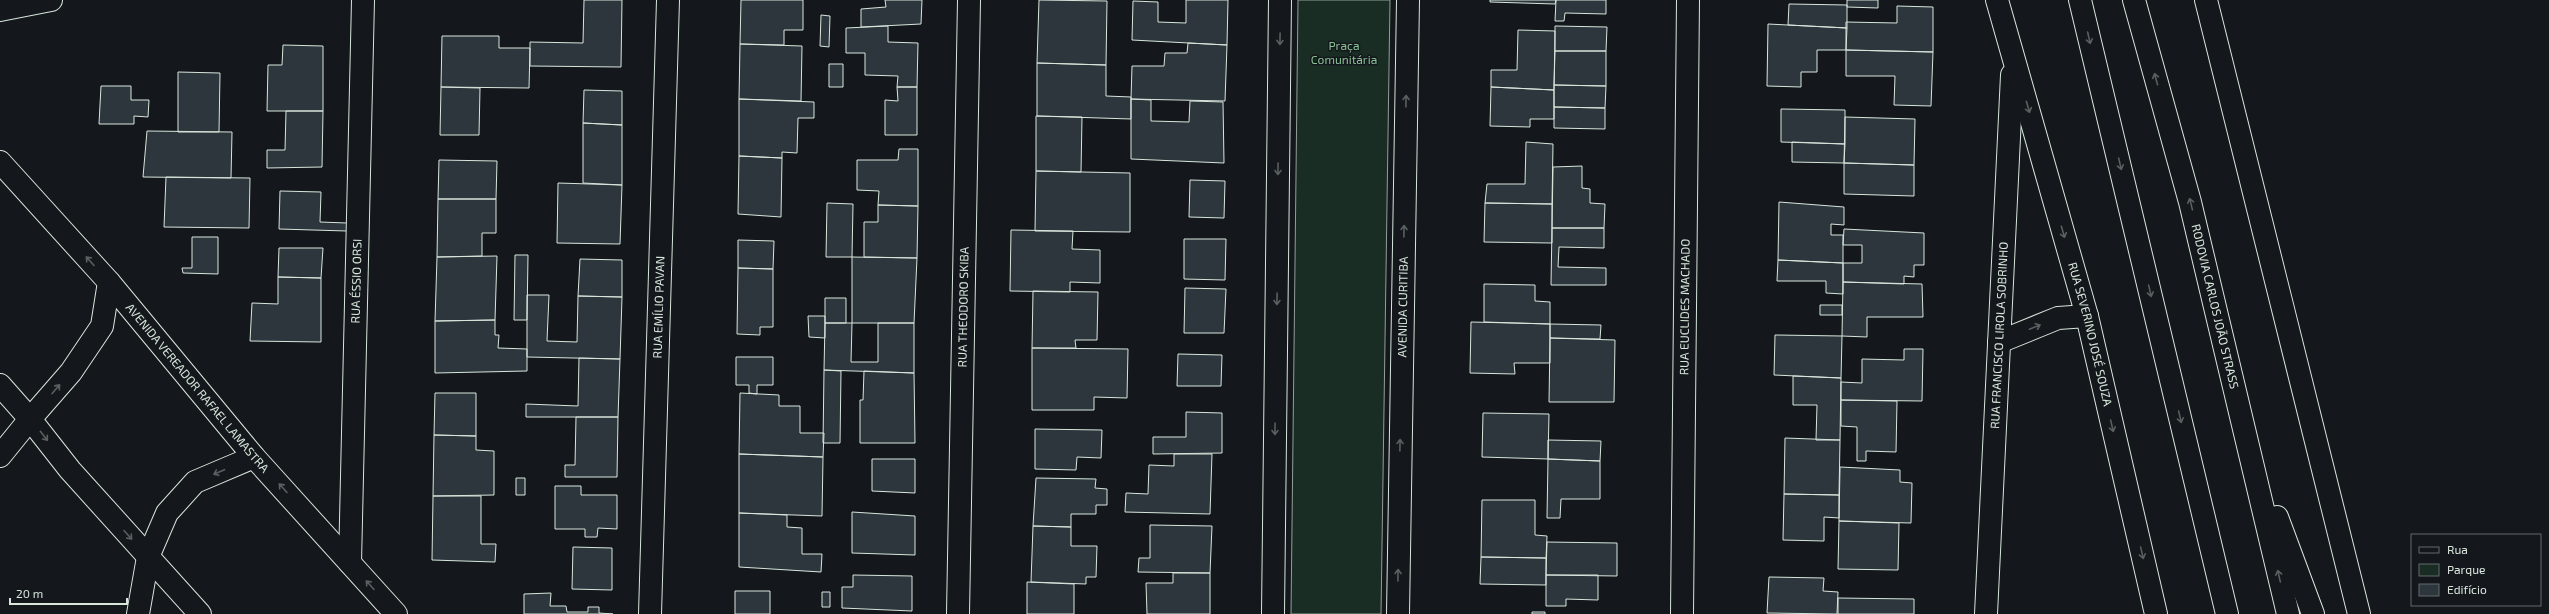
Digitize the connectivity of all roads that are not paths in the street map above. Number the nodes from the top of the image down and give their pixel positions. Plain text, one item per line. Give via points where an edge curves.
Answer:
1 (51, 0) edge
2 (363, 0) edge
3 (668, 0) edge
4 (969, 0) edge
5 (1280, 0) edge
6 (1408, 0) edge
7 (1688, 0) edge
8 (1997, 0) edge
9 (2080, 0) edge
10 (2134, 0) edge
11 (2206, 0) edge
12 (0, 10) edge
13 (2013, 56) junction
14 (0, 162) edge
15 (109, 282) junction
16 (2087, 316) junction
17 (1999, 342) junction
18 (0, 385) edge
19 (30, 419) junction
20 (2244, 427) junction
21 (0, 456) edge
22 (254, 457) junction
23 (148, 557) junction
24 (350, 563) junction
25 (138, 614) edge
26 (200, 614) edge
27 (396, 614) edge
28 (650, 614) edge
29 (958, 614) edge
30 (1273, 614) edge
31 (1398, 614) edge
32 (1682, 614) edge
33 (1986, 614) edge
34 (2156, 614) edge
35 (2227, 614) edge
36 (2288, 614) edge
37 (2313, 614) edge
38 (2359, 614) edge

1 - 12 main road
2 - 24 main road, RUA ÉSSIO ORSI
3 - 28 main road, RUA EMÍLIO PAVAN
4 - 29 main road, RUA THEODORO SKIBA
5 -> 30 main road
31 -> 6 main road, AVENIDA CURITIBA
7 - 32 main road, RUA EUCLIDES MACHADO
8 - 13 main road, RUA SEVERINO JOSÉ SOUZA
9 -> 35 main road
20 -> 10 main road, RODOVIA CARLOS JOÃO STRASS via 2190,202
11 - 38 main road
13 -> 16 main road, RUA SEVERINO JOSÉ SOUZA
13 - 17 main road, RUA FRANCISCO LIROLA SOBRINHO
15 -> 14 main road, AVENIDA VEREADOR RAFAEL LAMASTRA
19 -> 15 main road via 71,372 102,326
15 - 22 main road, AVENIDA VEREADOR RAFAEL LAMASTRA
17 -> 16 main road via 2058,318
16 -> 34 main road, RUA SEVERINO JOSÉ SOUZA
17 - 33 main road, RUA FRANCISCO LIROLA SOBRINHO
18 - 19 main road
19 - 21 main road
19 -> 23 main road via 70,470
36 -> 20 main road, RODOVIA CARLOS JOÃO STRASS
20 - 37 main road
22 -> 23 main road via 195,482 167,513
24 -> 22 main road, AVENIDA VEREADOR RAFAEL LAMASTRA
23 - 25 main road
23 - 26 main road
27 -> 24 main road, AVENIDA VEREADOR RAFAEL LAMASTRA

